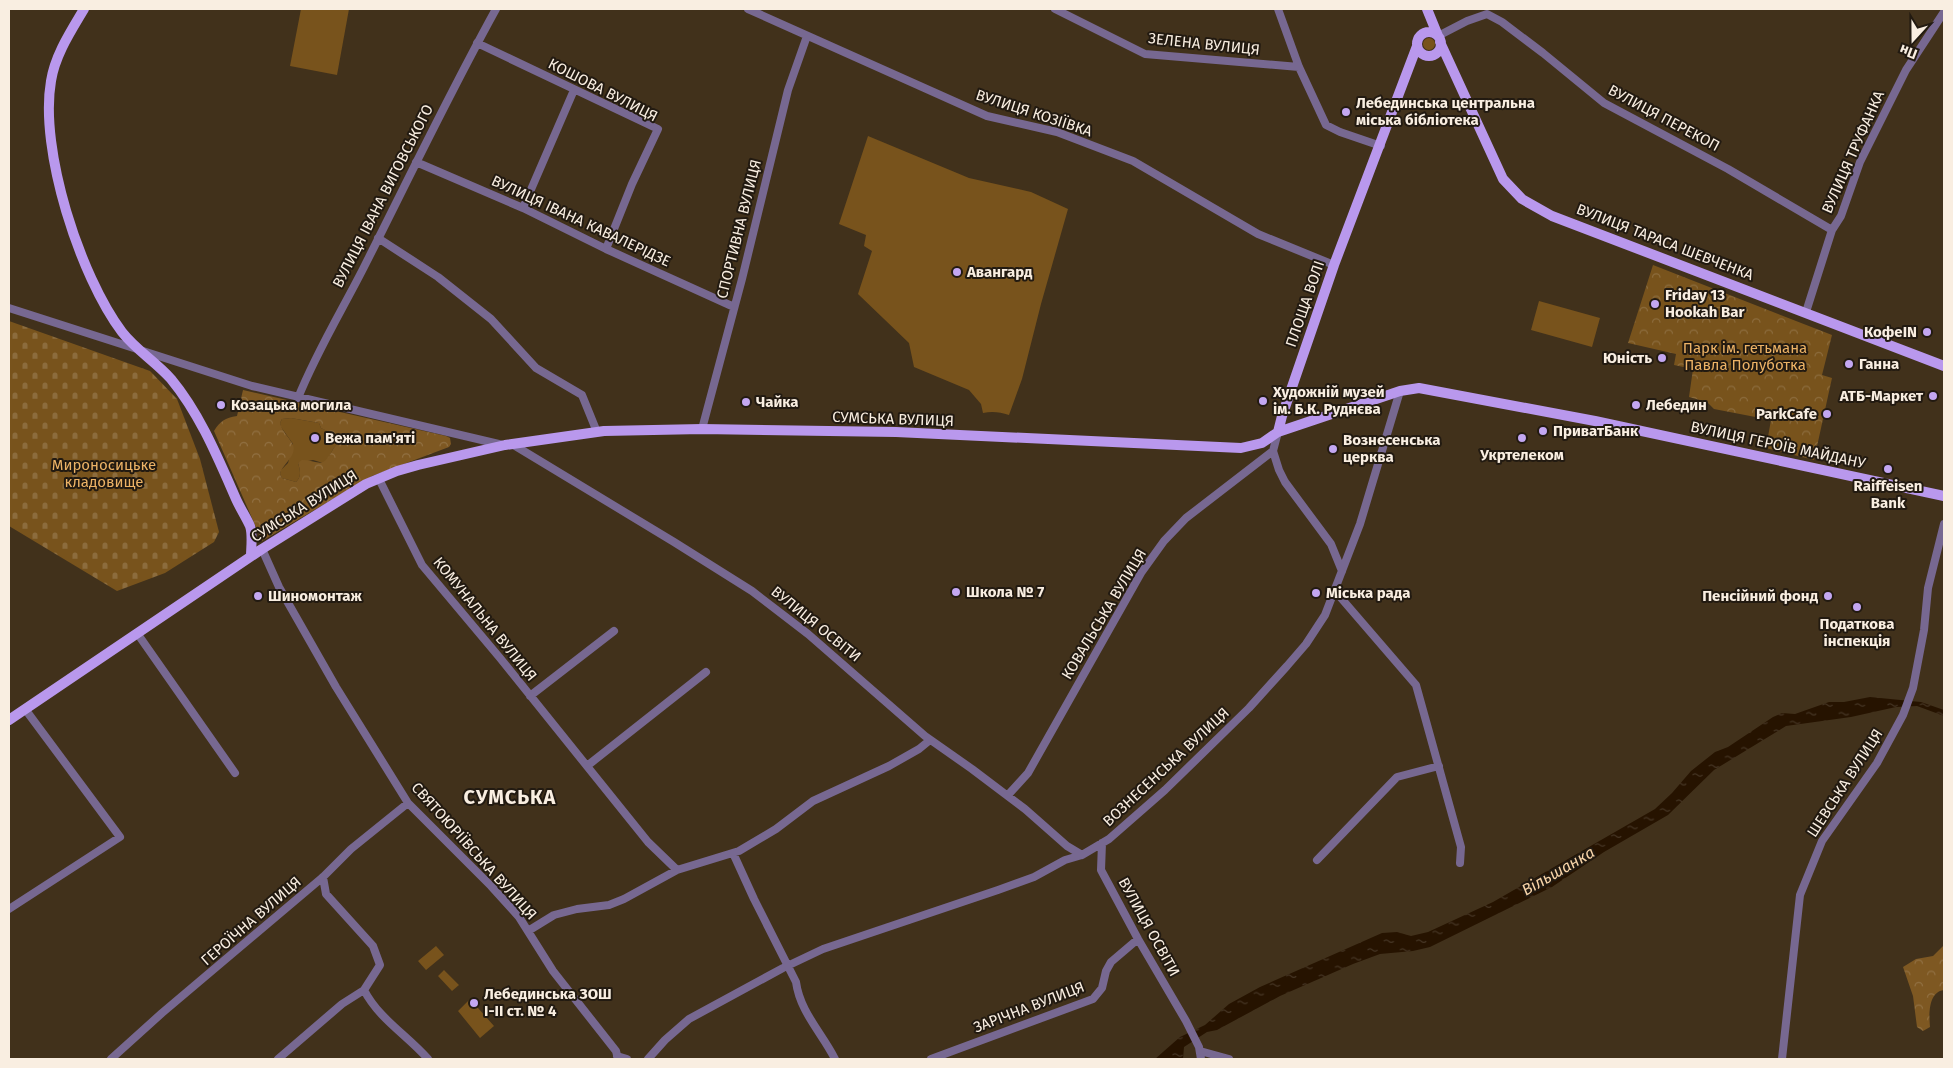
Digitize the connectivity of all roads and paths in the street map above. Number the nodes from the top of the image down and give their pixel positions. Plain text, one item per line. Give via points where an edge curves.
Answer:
1 (84, 9) edge
2 (496, 9) edge
3 (748, 9) edge
4 (1055, 9) edge
5 (1278, 9) edge
6 (1427, 11) edge
7 (1944, 12) edge
8 (807, 36) junction
9 (1439, 39) junction
10 (1419, 41) junction
11 (477, 44) junction
12 (1429, 55) junction
13 (1451, 62) junction
14 (1410, 66) junction
15 (1299, 67) junction
16 (574, 90) junction
17 (1380, 146) junction
18 (416, 162) junction
19 (523, 208) junction
20 (1832, 230) junction
21 (378, 238) junction
22 (606, 248) junction
23 (1334, 265) junction
24 (734, 307) junction
25 (9, 308) edge
26 (1806, 312) junction
27 (142, 351) junction
28 (1944, 366) edge
29 (1400, 392) junction
30 (298, 398) junction
31 (702, 429) junction
32 (597, 432) junction
33 (1278, 432) junction
34 (508, 445) junction
35 (1273, 451) junction
36 (379, 478) junction
37 (1944, 496) edge
38 (1944, 524) edge
39 (262, 549) junction
40 (251, 556) junction
41 (1342, 571) junction
42 (1335, 591) junction
43 (614, 631) dead end
44 (137, 633) junction
45 (706, 672) dead end
46 (530, 696) junction
47 (25, 709) junction
48 (9, 720) edge
49 (930, 740) junction
50 (586, 766) junction
51 (1439, 766) junction
52 (234, 773) dead end
53 (1008, 795) junction
54 (408, 803) junction
55 (1102, 843) junction
56 (733, 853) junction
57 (1082, 855) junction
58 (1317, 860) dead end
59 (1460, 863) dead end
60 (677, 870) junction
61 (323, 877) junction
62 (9, 909) edge
63 (528, 931) junction
64 (1138, 939) junction
65 (788, 966) junction
66 (364, 990) junction
67 (1200, 1052) edge
68 (617, 1057) edge
69 (111, 1059) edge
70 (278, 1059) edge
71 (428, 1059) edge
72 (628, 1059) edge
73 (648, 1059) edge
74 (835, 1059) edge
75 (931, 1059) edge
76 (1229, 1059) edge
77 (1782, 1059) edge

1 - 27 main road via 66,39 51,80 49,112 56,170 69,220 91,277 121,330
2 - 11 street, ВУЛИЦЯ ІВАНА ВИГОВСЬКОГО
3 - 8 street, ВУЛИЦЯ КОЗІЇВКА
4 - 15 street, ЗЕЛЕНА ВУЛИЦЯ via 1145,54
5 - 15 street
6 - 9 main road, ВУЛИЦЯ ТАРАСА ШЕВЧЕНКА
6 - 10 main road, ПЛОЩА ВОЛІ
7 - 20 street, ВУЛИЦЯ ТРУФАНКА via 1906,70 1860,162 1841,216
8 - 23 street, ВУЛИЦЯ КОЗІЇВКА via 987,116 1056,132 1133,161 1258,234
8 - 24 street, СПОРТИВНА ВУЛИЦЯ via 788,90
9 - 10 main road via 1430,32
9 - 12 main road via 1438,51
9 - 13 main road, ВУЛИЦЯ ТАРАСА ШЕВЧЕНКА
9 - 20 street, ВУЛИЦЯ ПЕРЕКОП via 1458,25 1487,14 1543,53 1604,103 1728,168
10 - 12 main road via 1420,52
10 - 14 main road, ПЛОЩА ВОЛІ
11 - 16 street, КОШОВА ВУЛИЦЯ
11 - 18 street, ВУЛИЦЯ ІВАНА ВИГОВСЬКОГО
12 - 13 main road
12 - 14 main road
13 - 26 main road, ВУЛИЦЯ ТАРАСА ШЕВЧЕНКА via 1503,179 1522,199 1552,216
14 - 17 main road, ПЛОЩА ВОЛІ
15 - 17 street via 1326,125
16 - 19 street
16 - 22 street, КОШОВА ВУЛИЦЯ via 658,129
17 - 23 main road, ПЛОЩА ВОЛІ
18 - 19 street, ВУЛИЦЯ ІВАНА КАВАЛЕРІДЗЕ
18 - 21 street, ВУЛИЦЯ ІВАНА ВИГОВСЬКОГО
19 - 22 street, ВУЛИЦЯ ІВАНА КАВАЛЕРІДЗЕ
20 - 26 street, ВУЛИЦЯ ТРУФАНКА
21 - 30 street, ВУЛИЦЯ ІВАНА ВИГОВСЬКОГО
21 - 32 street via 438,277 491,319 536,368 582,395
22 - 24 street, ВУЛИЦЯ ІВАНА КАВАЛЕРІДЗЕ
23 - 33 main road, ПЛОЩА ВОЛІ
24 - 31 street, СПОРТИВНА ВУЛИЦЯ
25 - 27 street, СУМСЬКА ВУЛИЦЯ
26 - 28 main road, ВУЛИЦЯ ТАРАСА ШЕВЧЕНКА
27 - 30 street, СУМСЬКА ВУЛИЦЯ
27 - 40 main road via 170,379 200,425 250,528
29 - 33 main road
29 - 37 main road, ВУЛИЦЯ ГЕРОЇВ МАЙДАНУ via 1419,388 1595,421
29 - 41 street, ВОЗНЕСЕНСЬКА ВУЛИЦЯ via 1360,524
30 - 34 street, СУМСЬКА ВУЛИЦЯ
31 - 32 main road, СУМСЬКА ВУЛИЦЯ
31 - 33 main road, СУМСЬКА ВУЛИЦЯ via 896,432 1231,448 1262,443
32 - 34 main road, СУМСЬКА ВУЛИЦЯ
33 - 35 street
34 - 36 main road, СУМСЬКА ВУЛИЦЯ via 418,465
34 - 49 street, ВУЛИЦЯ ОСВІТИ via 752,591 808,634
35 - 41 street via 1285,482 1331,544
35 - 53 street, КОВАЛЬСЬКА ВУЛИЦЯ via 1186,518 1164,541 1141,573 1028,773
36 - 39 main road, СУМСЬКА ВУЛИЦЯ
36 - 46 street, КОМУНАЛЬНА ВУЛИЦЯ via 422,565
38 - 77 street, ШЕВСЬКА ВУЛИЦЯ via 1928,588 1913,688 1904,715 1878,763 1822,841 1804,884 1798,905
39 - 40 main road, СУМСЬКА ВУЛИЦЯ
39 - 54 street, СВЯТОЮРІЇВСЬКА ВУЛИЦЯ via 279,587 336,687
40 - 44 main road, СУМСЬКА ВУЛИЦЯ
41 - 42 street, ВОЗНЕСЕНСЬКА ВУЛИЦЯ
42 - 51 street via 1416,684
42 - 55 street, ВОЗНЕСЕНСЬКА ВУЛИЦЯ via 1325,615 1306,644 1249,708 1165,790
43 - 46 street, КОМУНАЛЬНА ВУЛИЦЯ
44 - 47 main road, СУМСЬКА ВУЛИЦЯ
44 - 52 street
45 - 50 street
46 - 50 street, КОМУНАЛЬНА ВУЛИЦЯ
47 - 48 main road, СУМСЬКА ВУЛИЦЯ
47 - 62 street via 120,837
49 - 53 street, ВУЛИЦЯ ОСВІТИ
49 - 56 street via 889,766 813,801 776,829
50 - 60 street, КОМУНАЛЬНА ВУЛИЦЯ via 648,842
51 - 58 street via 1397,777
51 - 59 street via 1461,847
53 - 57 street, ВУЛИЦЯ ОСВІТИ
54 - 61 street, ГЕРОЇЧНА ВУЛИЦЯ via 351,849
54 - 63 street, СВЯТОЮРІЇВСЬКА ВУЛИЦЯ via 491,886
55 - 57 street, ВОЗНЕСЕНСЬКА ВУЛИЦЯ
55 - 64 street, ВУЛИЦЯ ОСВІТИ via 1101,870
56 - 60 street
56 - 65 street
57 - 65 street, ВОЗНЕСЕНСЬКА ВУЛИЦЯ via 1065,860 1034,877 823,949
60 - 63 street via 624,899 609,905 577,908 554,915
61 - 66 street via 326,894 373,946 380,965
61 - 69 street, ГЕРОЇЧНА ВУЛИЦЯ
63 - 68 street, СВЯТОЮРІЇВСЬКА ВУЛИЦЯ via 553,971 616,1051
64 - 67 street, ВУЛИЦЯ ОСВІТИ via 1186,1020
64 - 75 street, ЗАРІЧНА ВУЛИЦЯ via 1111,962 1102,988 1093,999
65 - 73 street, ВОЗНЕСЕНСЬКА ВУЛИЦЯ via 689,1019
65 - 74 street via 810,1020
66 - 70 street via 342,1004
66 - 71 street via 384,1018
67 - 76 street
68 - 72 street

